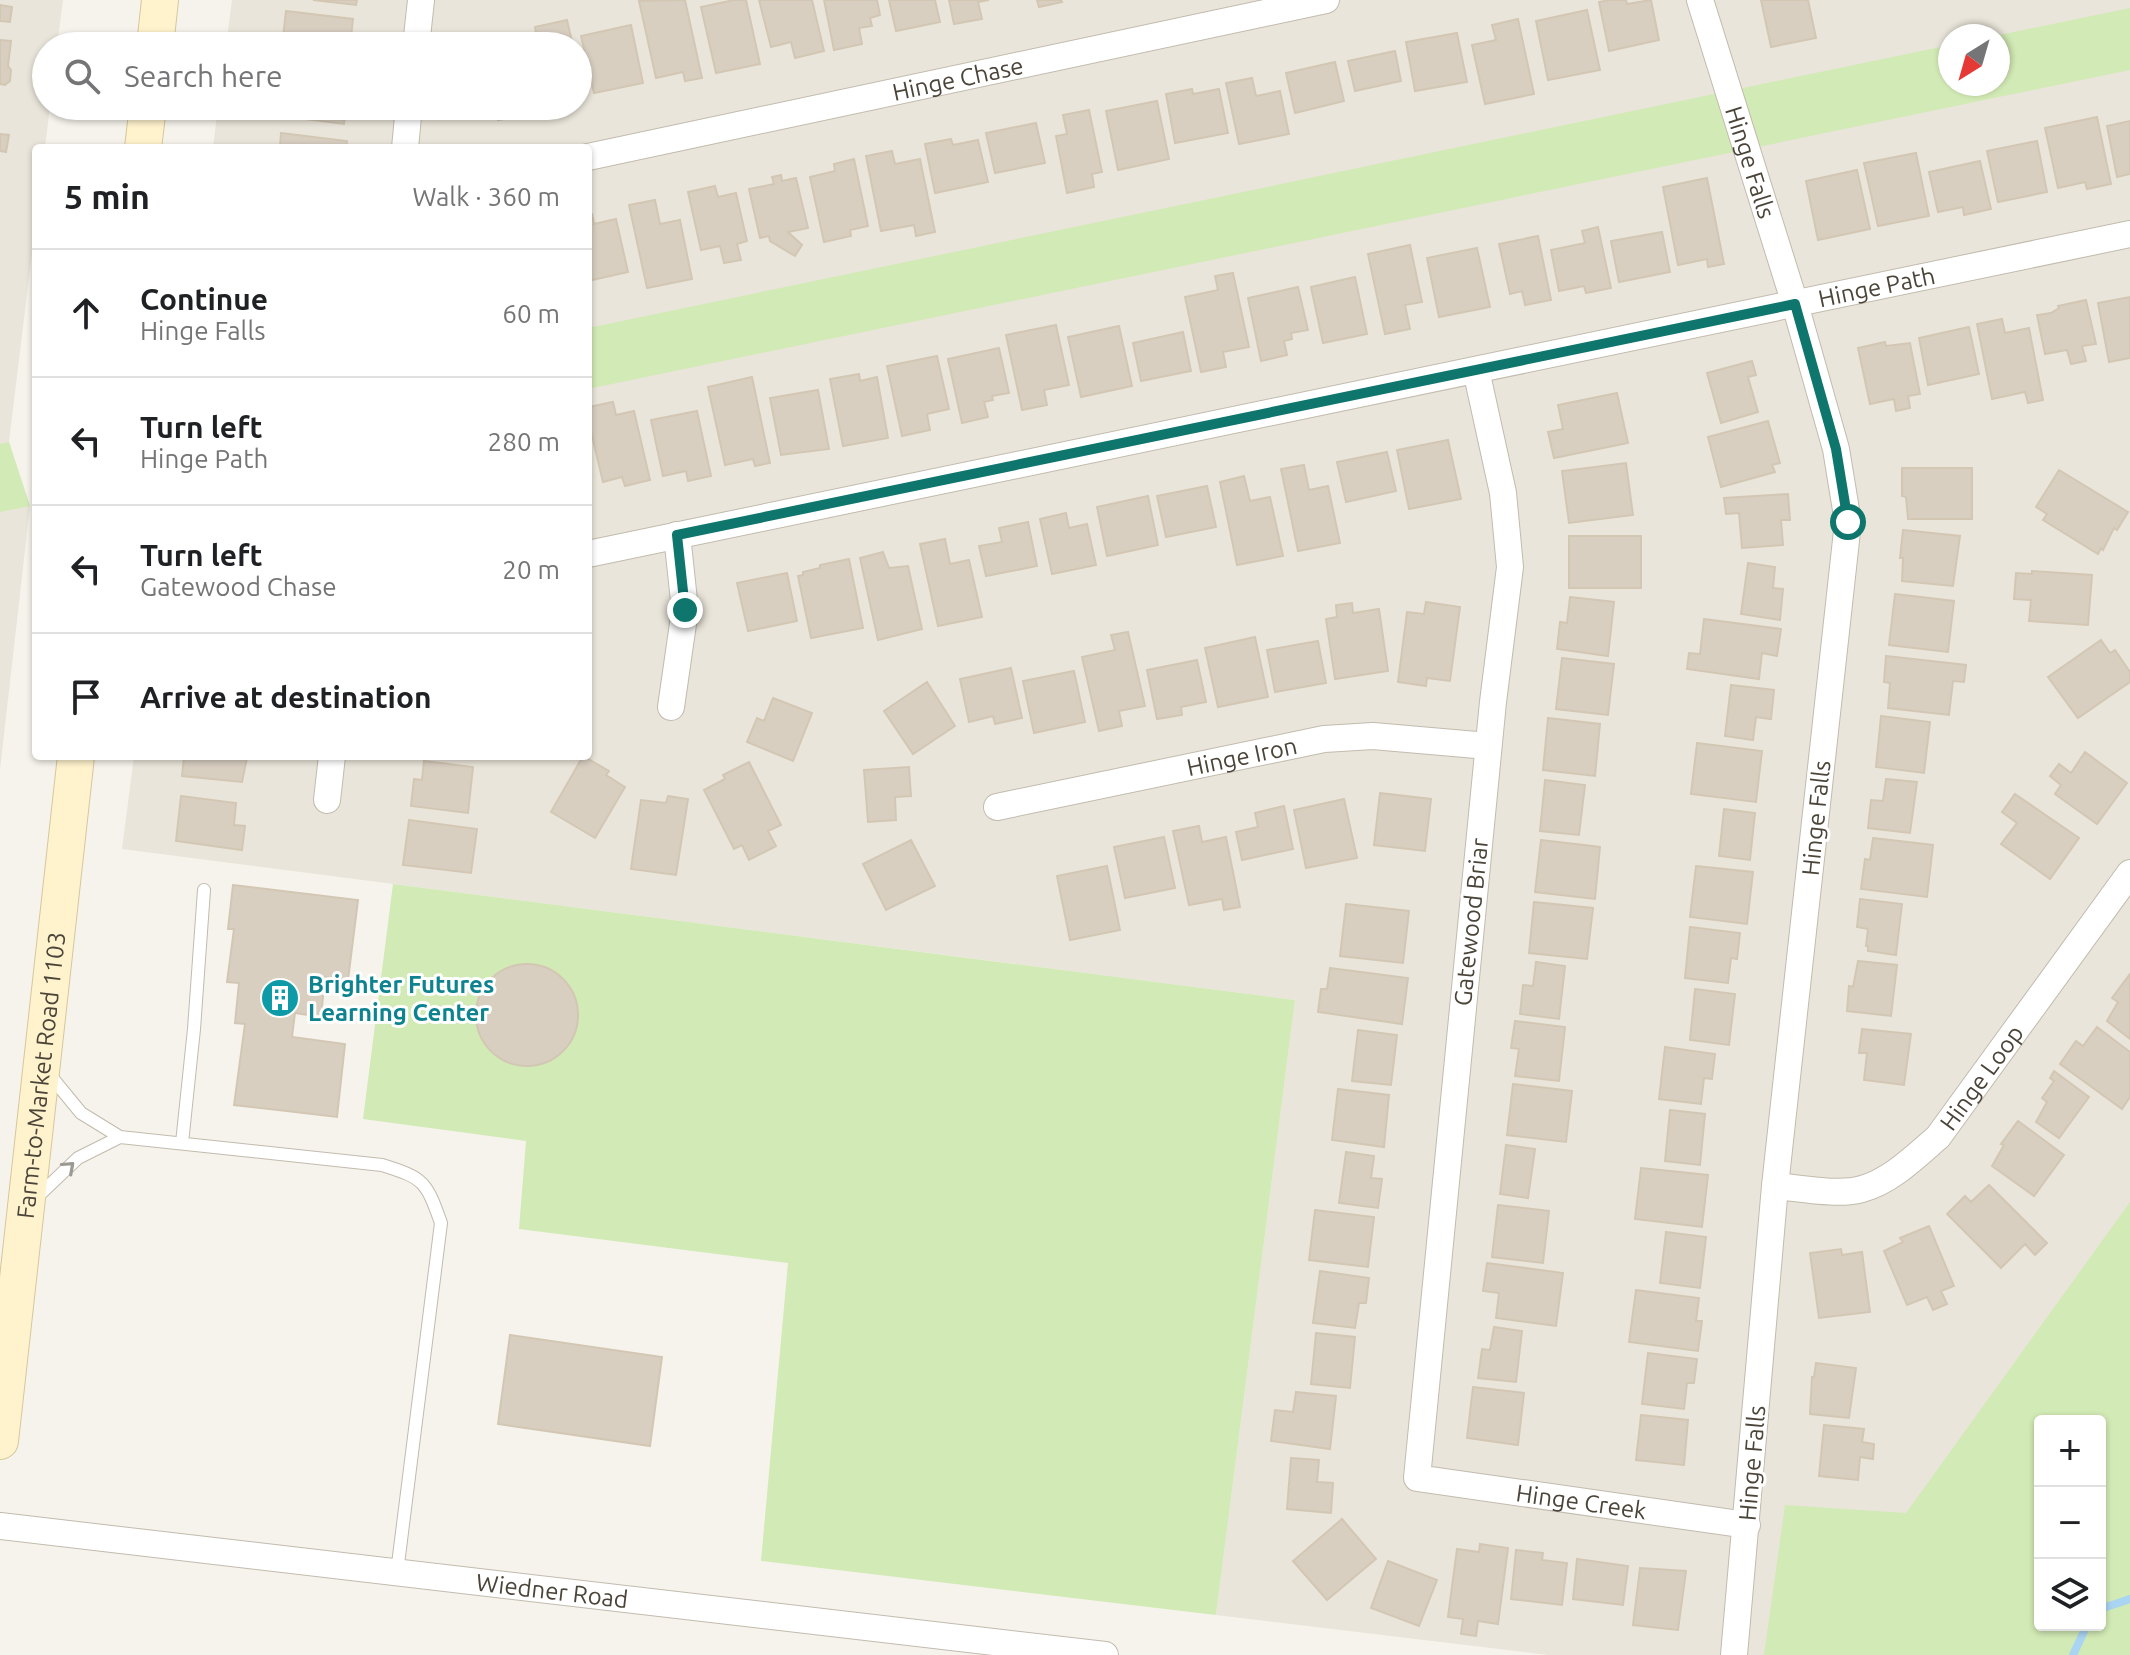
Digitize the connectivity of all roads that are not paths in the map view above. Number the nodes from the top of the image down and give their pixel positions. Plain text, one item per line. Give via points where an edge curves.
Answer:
1 (160, 0) edge
2 (421, 0) edge
3 (1326, 0) edge
4 (1700, 0) edge
5 (157, 32) edge
6 (418, 32) edge
7 (146, 120) edge
8 (408, 120) edge
9 (143, 144) edge
10 (405, 144) edge
11 (592, 156) edge
12 (2130, 234) edge
13 (1795, 304) junction
14 (1476, 370) junction
15 (677, 535) junction
16 (592, 553) edge
17 (671, 707) dead end
18 (1488, 746) junction
19 (76, 760) edge
20 (332, 760) edge
21 (327, 800) dead end
22 (997, 807) dead end
23 (2130, 873) edge
24 (204, 890) dead end
25 (41, 1065) junction
26 (120, 1137) junction
27 (182, 1143) junction
28 (1775, 1186) junction
29 (26, 1207) junction
30 (0, 1441) edge
31 (1417, 1478) joint
32 (1747, 1525) junction
33 (0, 1526) edge
34 (397, 1572) junction
35 (1105, 1655) edge
36 (1734, 1655) edge

1 - 5 main road
2 - 6 street
3 - 11 street, Hinge Chase
4 - 13 street, Hinge Falls
7 - 9 main road
8 - 10 street
12 - 13 street, Hinge Path
13 - 14 street, Hinge Path
13 - 28 street, Hinge Falls via 1836,449 1848,522
14 - 15 street, Hinge Path
14 - 18 street, Gatewood Briar via 1503,493 1510,567
15 - 16 street, Hinge Path
15 - 17 street via 685,610
18 - 22 street, Hinge Iron via 1373,736 1324,739
18 - 31 street, Gatewood Briar
19 - 25 main road, Farm-to-Market Road 1103
20 - 21 street
23 - 28 street, Hinge Loop via 1938,1137 1900,1169 1861,1190
24 - 27 lane
25 - 26 lane via 81,1113
25 - 29 main road, Farm-to-Market Road 1103
26 - 27 lane
29 -> 26 lane via 78,1158
27 - 34 lane via 382,1165 416,1176 431,1194 441,1223
28 - 32 street, Hinge Falls
29 - 30 main road, Farm-to-Market Road 1103
31 - 32 street, Hinge Creek
32 - 36 street, Hinge Falls
33 - 34 street, Wiedner Road
34 - 35 street, Wiedner Road

